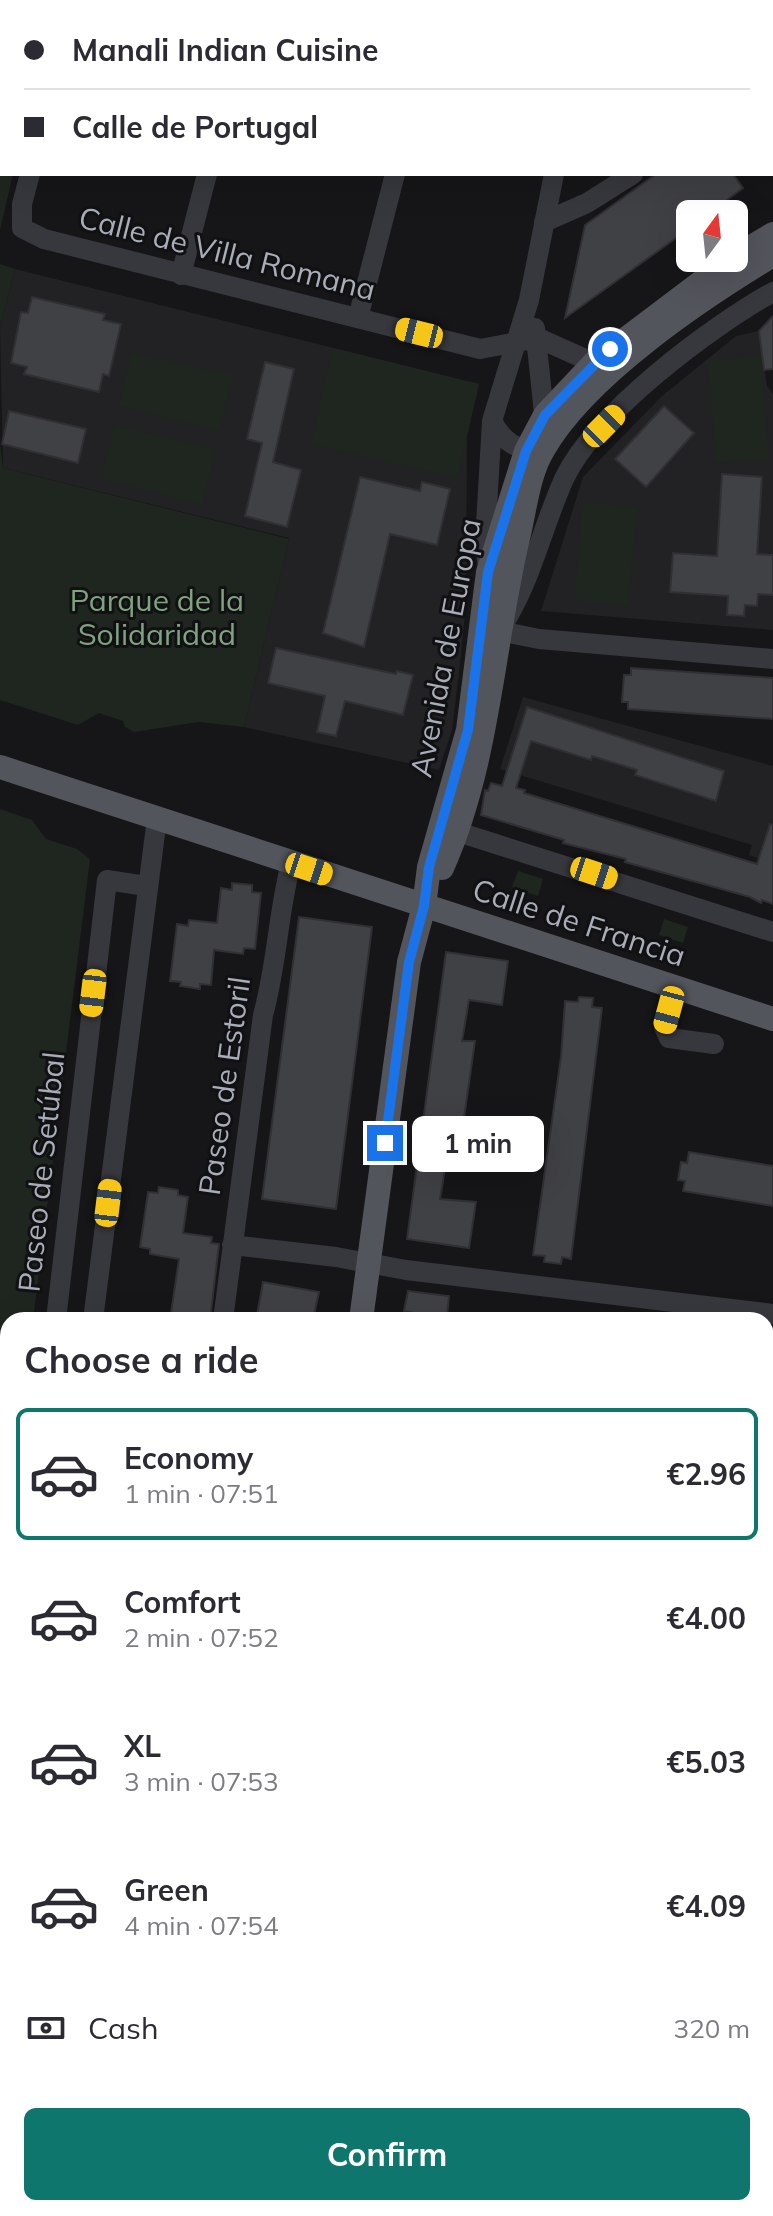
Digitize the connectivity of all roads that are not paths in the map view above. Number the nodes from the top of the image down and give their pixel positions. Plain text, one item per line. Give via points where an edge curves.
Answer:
1 (29, 176) edge
2 (206, 176) edge
3 (394, 176) edge
4 (554, 176) edge
5 (630, 176) edge
6 (544, 222) junction
7 (773, 234) edge
8 (748, 249) edge
9 (773, 255) edge
10 (715, 272) edge
11 (181, 275) junction
12 (773, 292) edge
13 (529, 300) junction
14 (358, 318) junction
15 (538, 338) junction
16 (513, 344) junction
17 (594, 363) junction
18 (545, 415) junction
19 (492, 421) junction
20 (534, 451) junction
21 (488, 572) junction
22 (499, 631) junction
23 (773, 659) edge
24 (0, 767) edge
25 (157, 818) junction
26 (458, 832) junction
27 (291, 863) junction
28 (146, 886) junction
29 (424, 906) junction
30 (773, 932) edge
31 (675, 988) junction
32 (773, 1019) edge
33 (714, 1044) dead end
34 (232, 1245) junction
35 (370, 1263) junction
36 (57, 1312) edge
37 (94, 1312) edge
38 (224, 1312) edge
39 (362, 1312) edge
40 (756, 1312) edge

1 - 11 street, Calle de Villa Romana via 22,228 44,239
2 - 11 street
3 - 14 street
4 - 6 street
5 - 6 street
6 - 13 street
7 - 8 main road, Avenida de Europa
9 - 20 main road, Avenida de Europa via 638,350
10 - 17 main road, Avenida de Europa
11 - 14 street, Calle de Villa Romana
12 - 22 street, Avenida de Europa via 658,372 583,449 564,478 517,605
13 - 15 street
13 - 16 street
14 - 16 street, Calle de Villa Romana via 480,349
15 - 16 street, Calle de Villa Romana
15 - 17 street
15 - 18 street
16 - 19 street
17 - 18 main road, Avenida de Europa
18 - 20 main road, Avenida de Europa
19 - 20 street via 506,441
19 - 21 street
20 - 21 main road, Avenida de Europa
20 - 22 main road, Avenida de Europa
21 - 29 main road, Avenida de Europa via 468,730 429,867
22 - 23 street
22 - 26 main road, Avenida de Europa via 485,731
24 - 25 main road, Calle de Francia
25 - 27 main road, Calle de Francia
25 - 28 street
26 - 29 main road, Avenida de Europa
26 - 30 street, Calle de Francia
27 - 29 main road, Calle de Francia
27 - 34 street, Paseo de Estoril via 263,1015
28 - 36 street, Paseo de Setúbal via 107,880
28 - 37 street
29 - 31 main road, Calle de Francia
29 - 35 main road via 401,1008
31 - 32 main road, Calle de Francia
31 - 33 street via 664,1027 669,1038
34 - 35 street
34 - 38 street, Paseo de Estoril
35 - 39 main road
35 - 40 street

